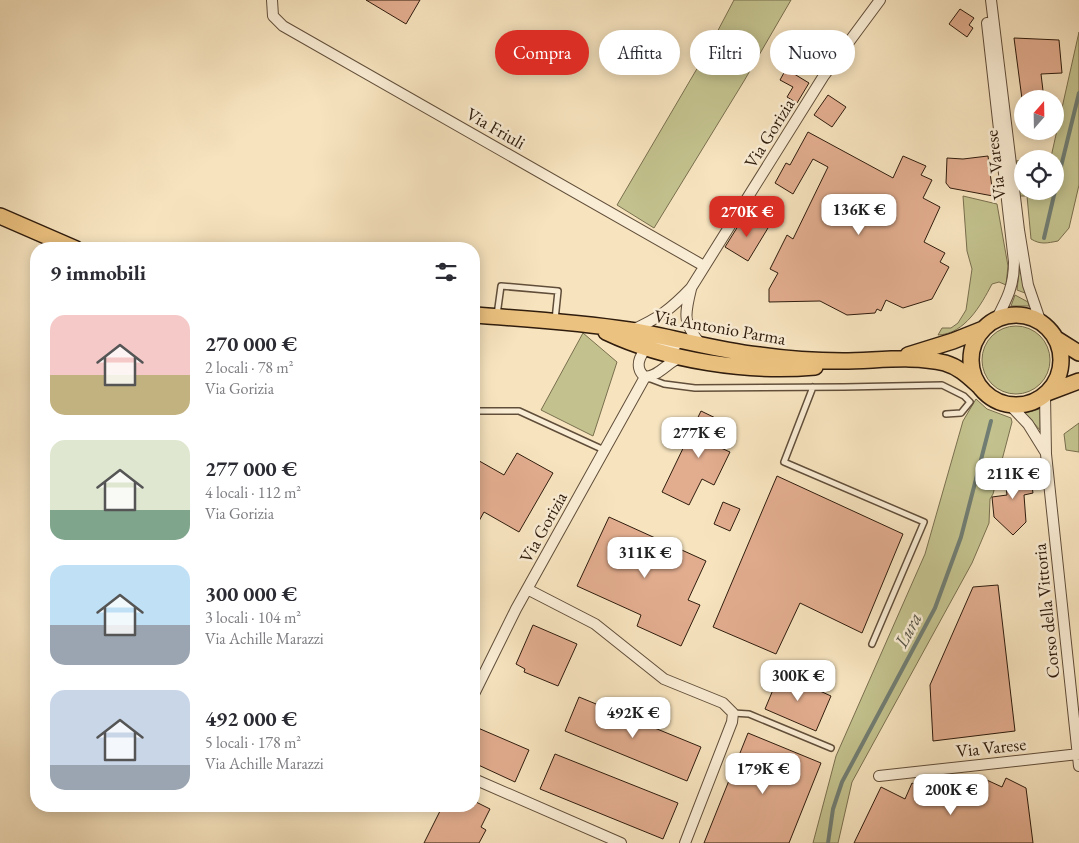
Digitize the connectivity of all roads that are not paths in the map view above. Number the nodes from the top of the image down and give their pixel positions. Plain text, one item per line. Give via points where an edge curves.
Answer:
1 (272, 0) edge
2 (880, 0) edge
3 (984, 0) edge
4 (991, 0) edge
5 (0, 216) edge
6 (60, 242) edge
7 (704, 266) junction
8 (691, 288) junction
9 (480, 316) edge
10 (496, 317) junction
11 (996, 320) junction
12 (555, 321) junction
13 (1041, 323) junction
14 (591, 324) junction
15 (631, 330) junction
16 (983, 330) junction
17 (1055, 338) junction
18 (702, 346) junction
19 (646, 349) junction
20 (1079, 353) edge
21 (683, 356) junction
22 (894, 359) junction
23 (842, 361) junction
24 (645, 378) junction
25 (1079, 381) edge
26 (979, 386) junction
27 (813, 387) junction
28 (1046, 394) junction
29 (1009, 404) junction
30 (480, 411) edge
31 (946, 414) dead end
32 (604, 450) junction
33 (1046, 454) junction
34 (527, 589) junction
35 (872, 644) dead end
36 (480, 682) edge
37 (733, 713) junction
38 (832, 748) dead end
39 (1078, 754) edge
40 (1079, 766) edge
41 (879, 776) dead end
42 (480, 782) edge
43 (621, 843) edge
44 (685, 843) edge

1 - 7 street, Via Friuli via 272,16 283,26
2 - 7 street, Via Gorizia via 823,77
3 - 11 street, Via Varese via 1014,262 1011,290
4 - 13 street, Via Varese via 1019,230 1028,285
5 - 6 main road
7 - 8 street, Via Gorizia
8 - 15 street, Via Gorizia via 667,312
8 - 18 street, Via Gorizia via 687,324
9 - 10 main road, Via Antonio Parma
10 - 12 main road, Via Antonio Parma
10 - 12 lane via 502,286 558,291
11 - 13 main road via 1019,315
11 - 16 main road
12 - 14 main road, Via Antonio Parma
13 - 17 main road
14 - 15 main road, Via Antonio Parma
14 - 19 main road, Via Antonio Parma
15 - 18 main road, Via Antonio Parma
16 - 22 main road, Via Antonio Parma
16 - 26 main road via 972,352 972,370
17 - 20 main road
17 - 28 main road via 1060,353 1060,369
18 - 19 street via 656,344
18 - 23 main road, Via Antonio Parma via 759,355
19 - 21 main road, Via Antonio Parma
19 - 24 street via 640,356 639,366
21 - 23 main road, Via Antonio Parma via 752,368 818,367
21 - 24 street, Via Gorizia
22 - 23 main road, Via Antonio Parma
22 - 26 main road, Via Antonio Parma via 946,363 962,370
24 - 27 lane via 694,388
24 - 32 street, Via Gorizia
25 - 28 main road
26 - 29 main road via 992,398
27 - 31 lane via 942,385 970,402 961,413
27 - 35 lane via 784,462 924,522
28 - 29 main road via 1027,404
28 - 33 street, Corso della Vittoria
29 - 33 street, Corso della Vittoria via 1028,424
30 - 32 lane via 519,411
32 - 34 street, Via Gorizia
33 - 39 street, Corso della Vittoria
34 - 36 street, Via Gorizia
34 - 37 street via 595,624 664,679 723,703
37 - 38 lane via 749,714
37 - 44 street
39 - 40 street, Corso della Vittoria
39 - 41 street, Via Varese
42 - 43 street

